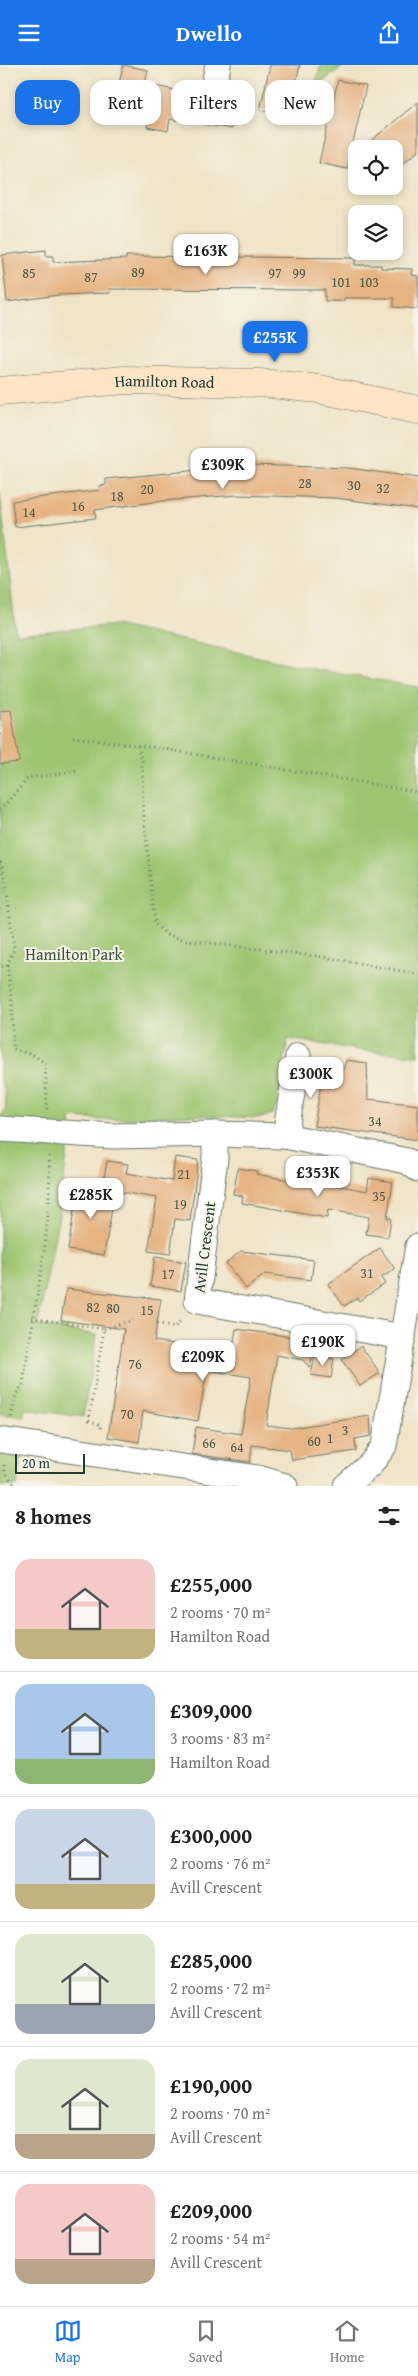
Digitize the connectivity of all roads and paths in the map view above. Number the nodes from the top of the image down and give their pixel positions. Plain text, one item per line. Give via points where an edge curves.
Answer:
1 (0, 391) edge
2 (418, 410) edge
3 (73, 737) dead end
4 (138, 746) junction
5 (79, 771) dead end
6 (418, 792) edge
7 (0, 810) edge
8 (0, 862) edge
9 (7, 965) junction
10 (0, 967) edge
11 (418, 974) edge
12 (298, 1056) dead end
13 (0, 1129) edge
14 (48, 1131) junction
15 (215, 1134) junction
16 (284, 1136) junction
17 (418, 1169) edge
18 (418, 1246) edge
19 (32, 1318) junction
20 (133, 1320) dead end
21 (104, 1329) junction
22 (403, 1337) junction
23 (4, 1440) edge
24 (96, 1454) junction
25 (158, 1475) edge
26 (15, 1486) edge
27 (285, 1486) edge
28 (346, 1486) edge

1 - 2 street, Hamilton Road via 125,380 260,383 319,389
3 - 4 path
4 - 6 path
4 - 11 path via 142,761 143,807 155,923 166,935
5 - 7 path via 28,778
8 - 9 path via 5,877 14,949
9 - 10 path
9 - 14 path via 13,1049 33,1055 44,1063
12 - 16 street
13 - 14 street
14 - 15 street via 113,1136
14 - 19 path via 51,1189
15 - 16 street
15 - 22 street, Avill Crescent via 215,1158 196,1301
16 - 17 street via 407,1161
18 - 22 street
19 - 21 path
19 - 23 path via 23,1385 16,1394
20 - 21 path
21 - 24 path via 89,1420 101,1425
22 - 28 street via 384,1446 371,1464
23 - 24 street
23 - 26 path via 5,1472
24 - 25 street
25 - 27 street via 258,1478

